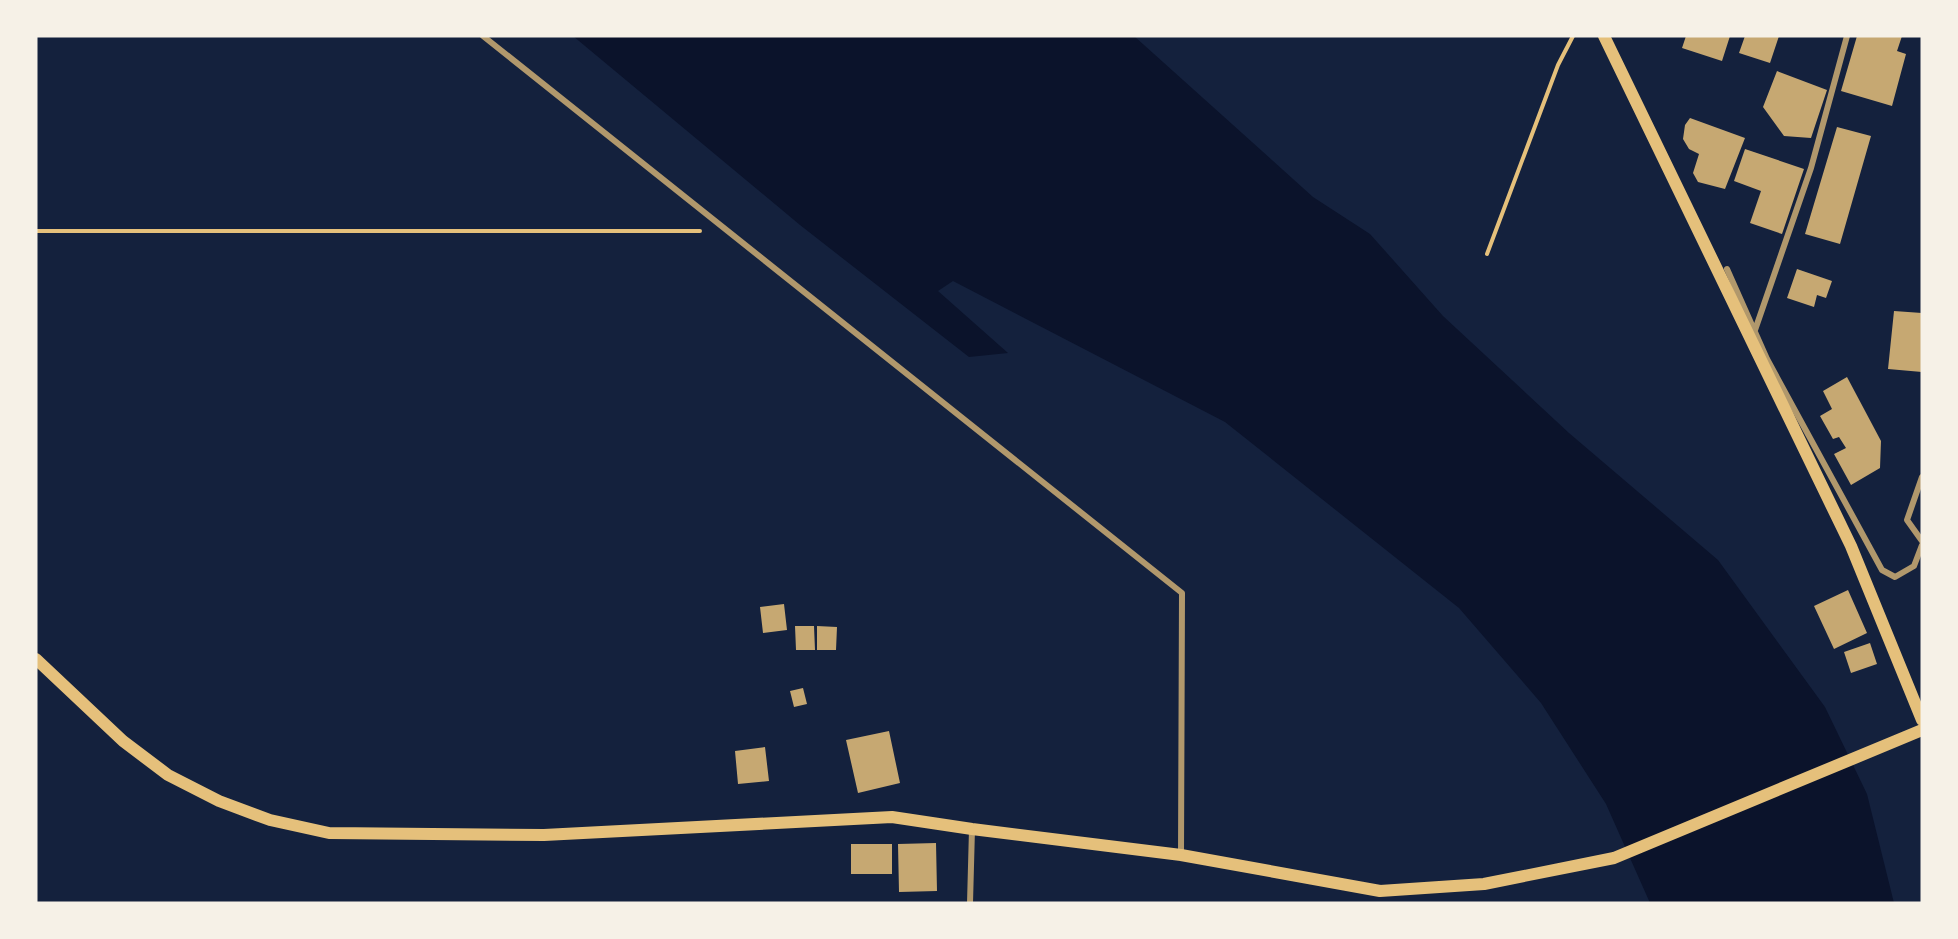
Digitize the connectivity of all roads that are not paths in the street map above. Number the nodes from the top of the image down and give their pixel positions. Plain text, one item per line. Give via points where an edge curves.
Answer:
1 (483, 36) edge
2 (1604, 36) edge
3 (1847, 36) edge
4 (1727, 269) dead end
5 (1753, 336) junction
6 (1922, 477) edge
7 (1922, 543) edge
8 (36, 659) edge
9 (1922, 720) edge
10 (1922, 729) edge
11 (972, 829) junction
12 (1181, 855) junction
13 (970, 903) edge

1 - 12 street via 1182,592
2 - 5 main road
3 - 5 street via 1811,168
4 - 5 street
5 - 7 street via 1882,570 1895,577 1914,566
5 - 9 main road via 1851,546
6 - 7 street via 1907,520
8 - 11 main road via 123,741 168,775 219,801 270,820 329,833 544,835 892,817
10 - 12 main road via 1614,858 1484,884 1380,891
11 - 12 main road
11 - 13 street

